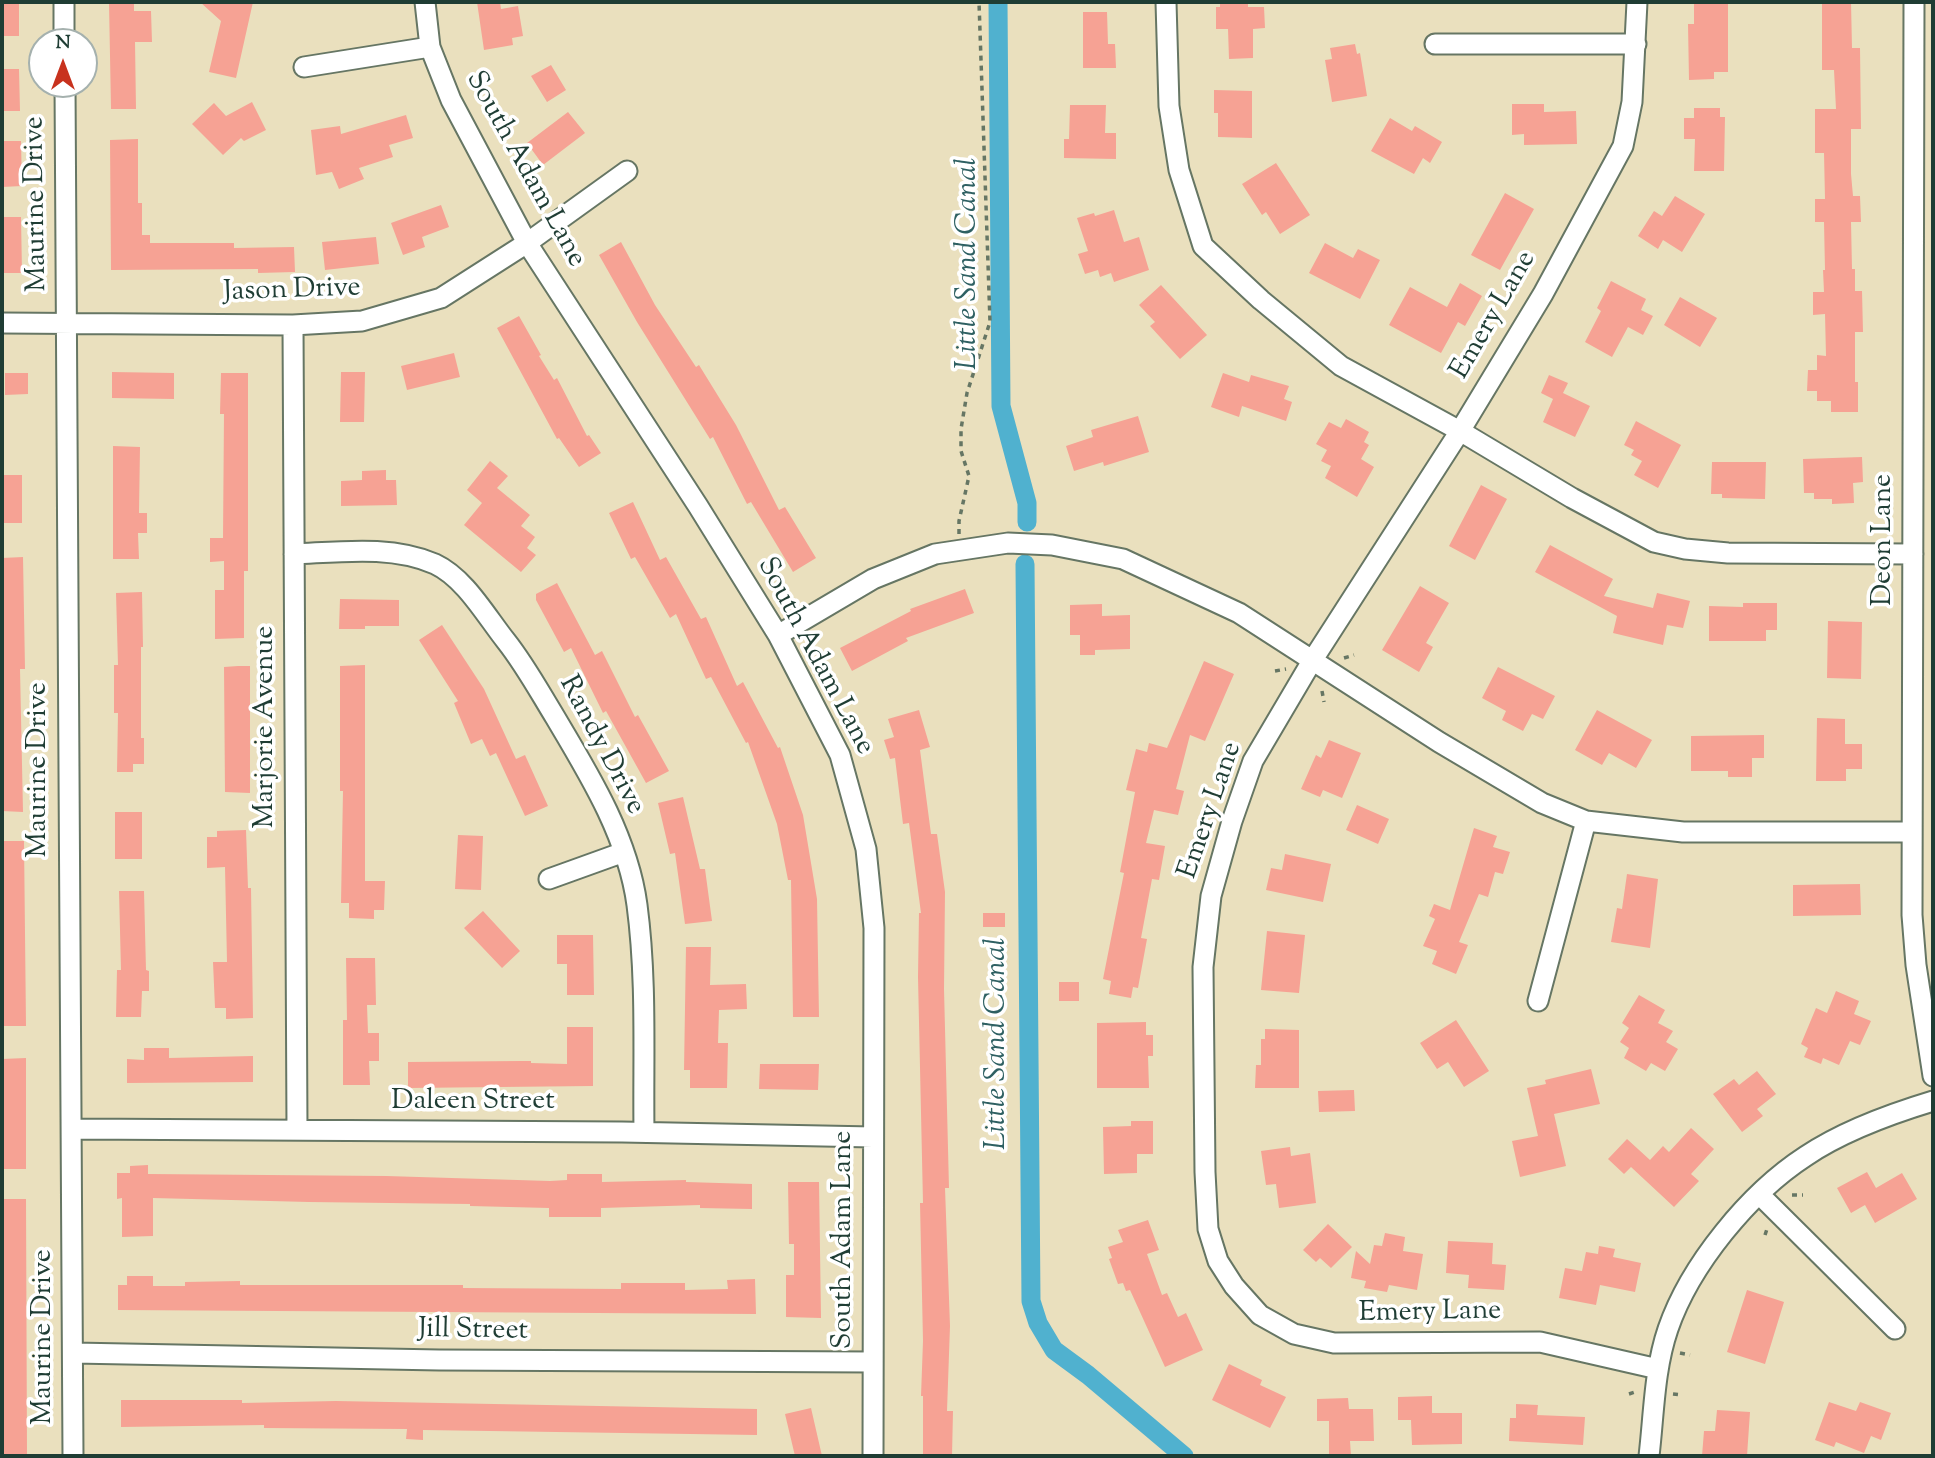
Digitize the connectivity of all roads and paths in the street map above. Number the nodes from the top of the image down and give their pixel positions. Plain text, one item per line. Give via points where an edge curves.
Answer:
1 (64, 2) edge
2 (425, 2) edge
3 (979, 2) edge
4 (1166, 2) edge
5 (1637, 2) edge
6 (1914, 2) edge
7 (64, 28) edge
8 (1435, 44) dead end
9 (1636, 44) junction
10 (430, 47) junction
11 (304, 67) dead end
12 (65, 98) edge
13 (627, 172) dead end
14 (527, 243) junction
15 (68, 321) junction
16 (2, 323) edge
17 (293, 325) junction
18 (1460, 431) junction
19 (960, 550) junction
20 (294, 554) junction
21 (1913, 554) junction
22 (778, 635) junction
23 (1354, 655) dead end
24 (1344, 658) dead end
25 (1312, 661) junction
26 (1286, 669) dead end
27 (1275, 671) dead end
28 (1322, 691) dead end
29 (1324, 702) dead end
30 (1586, 821) junction
31 (1911, 832) junction
32 (624, 852) junction
33 (548, 878) dead end
34 (1538, 1000) dead end
35 (1933, 1076) edge
36 (1933, 1101) edge
37 (73, 1129) junction
38 (297, 1129) junction
39 (644, 1132) junction
40 (873, 1137) junction
41 (1759, 1194) junction
42 (1792, 1195) dead end
43 (1803, 1195) dead end
44 (1895, 1329) dead end
45 (1678, 1352) dead end
46 (74, 1353) junction
47 (1690, 1355) dead end
48 (872, 1362) junction
49 (1658, 1369) junction
50 (1640, 1390) dead end
51 (1629, 1394) dead end
52 (1670, 1394) dead end
53 (1682, 1395) dead end
54 (73, 1456) edge
55 (873, 1456) edge
56 (1650, 1456) edge

1 - 7 street
2 - 10 street, South Adam Lane
3 - 19 path via 990,321 967,393 961,429 961,451 969,475 959,521
4 - 18 street via 1168,106 1179,170 1203,246 1341,366
5 - 9 street, Emery Lane
6 - 21 street, Deon Lane
8 - 9 street
9 - 18 street, Emery Lane via 1623,146 1543,294
10 - 11 street
10 - 14 street, South Adam Lane via 451,100
12 - 15 street, Maurine Drive
13 - 14 street, Jason Drive
14 - 17 street, Jason Drive via 441,298 362,321
14 - 22 street, South Adam Lane
15 - 16 street, Jason Drive
15 - 17 street, Jason Drive
15 - 37 street, Maurine Drive
17 - 20 street, Marjorie Avenue
18 - 21 street via 1654,542 1728,554
18 - 25 street, Emery Lane
19 - 22 street via 935,554 873,579
19 - 25 street via 1008,543 1052,545 1123,559 1239,613
20 - 32 street, Randy Drive via 409,554 438,566 461,584 519,658 592,779
20 - 38 street, Marjorie Avenue
21 - 31 street, Deon Lane
22 - 40 street, South Adam Lane via 840,755 866,849 874,928
23 - 24 path
25 - 30 street via 1542,803
25 - 49 street, Emery Lane via 1253,761 1211,896 1203,967 1205,1172 1208,1229 1218,1261 1260,1315 1294,1334 1334,1343 1540,1342
26 - 27 path
28 - 29 path
30 - 31 street via 1683,832
30 - 34 street
31 - 35 street, Deon Lane via 1913,928
32 - 33 street
32 - 39 street, Randy Drive via 637,902 643,972
36 - 41 street via 1902,1110 1805,1156
37 - 38 street, Daleen Street
37 - 46 street, Maurine Drive
38 - 39 street, Daleen Street
39 - 40 street, Daleen Street
40 - 48 street, South Adam Lane
41 - 44 street
41 - 49 street via 1695,1272 1668,1329
42 - 43 path
45 - 47 path
46 - 48 street, Jill Street
46 - 54 street, Maurine Drive
48 - 55 street, South Adam Lane
49 - 56 street
50 - 51 path
52 - 53 path

